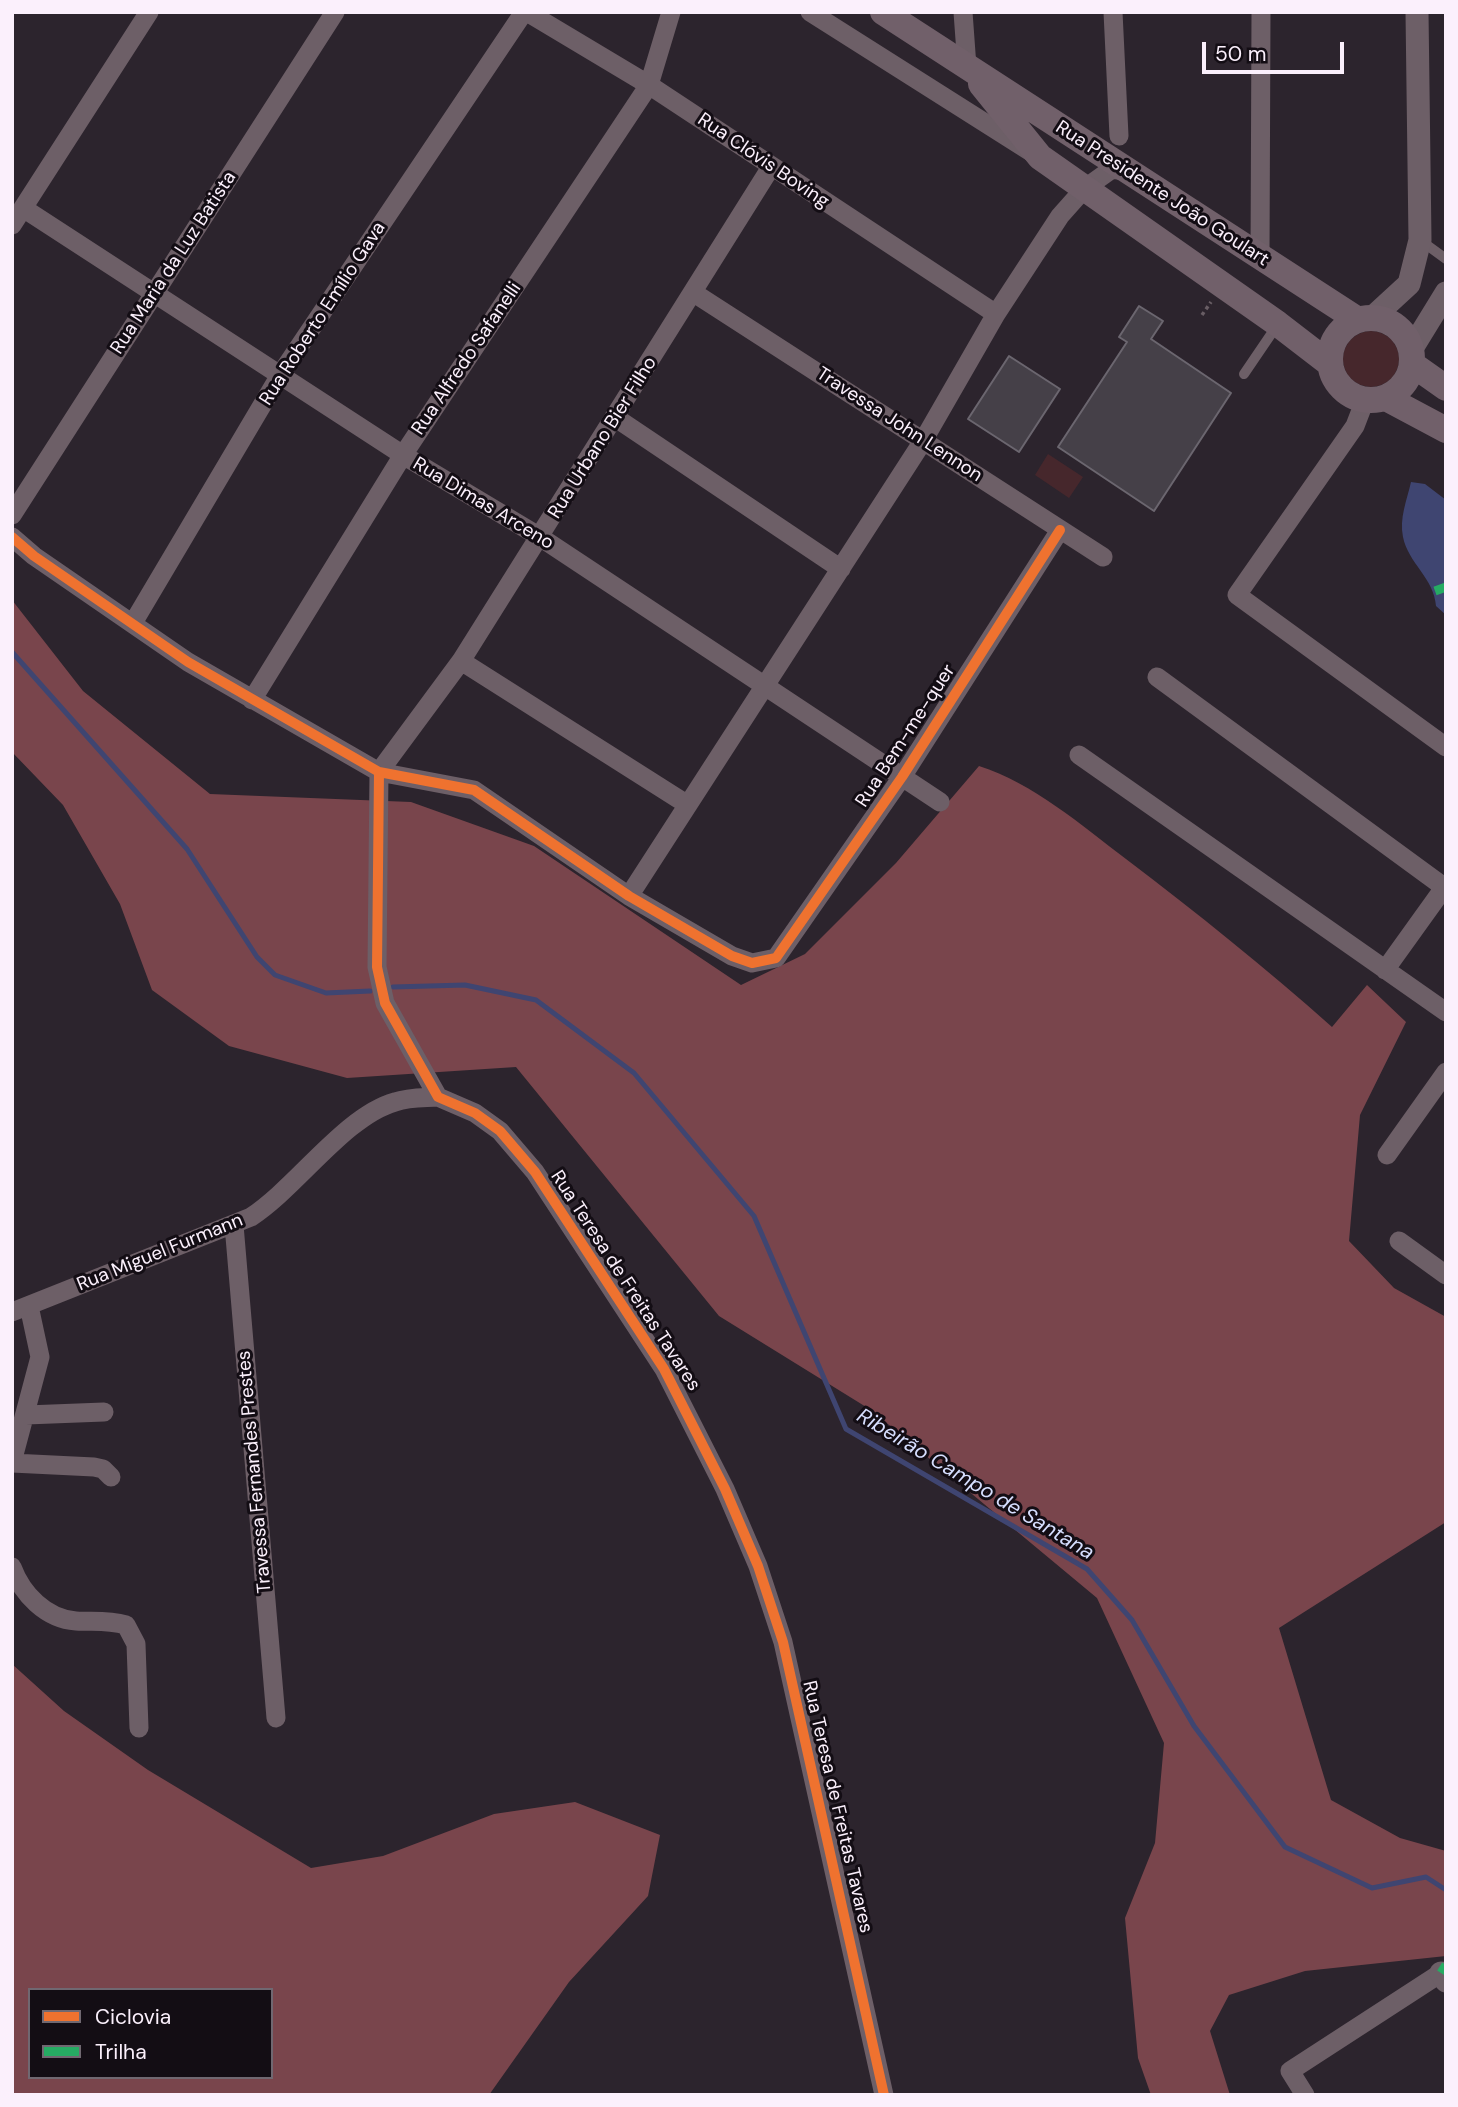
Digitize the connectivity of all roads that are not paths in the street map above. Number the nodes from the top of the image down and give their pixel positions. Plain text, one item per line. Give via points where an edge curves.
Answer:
1 (149, 12) edge
2 (335, 12) edge
3 (525, 12) edge
4 (671, 12) edge
5 (810, 12) edge
6 (883, 12) edge
7 (963, 12) edge
8 (1113, 12) edge
9 (1261, 12) edge
10 (1417, 12) edge
11 (967, 67) junction
12 (649, 85) junction
13 (1119, 136) dead end
14 (1040, 157) junction
15 (771, 167) junction
16 (1132, 172) junction
17 (1084, 189) junction
18 (23, 208) junction
19 (12, 225) edge
20 (1420, 240) junction
21 (1260, 257) junction
22 (1446, 259) edge
23 (154, 293) junction
24 (694, 293) junction
25 (1446, 293) edge
26 (996, 314) junction
27 (1365, 319) junction
28 (1278, 324) junction
29 (1412, 357) junction
30 (1329, 364) junction
31 (1244, 374) dead end
32 (280, 375) junction
33 (1446, 388) edge
34 (1376, 399) junction
35 (616, 418) junction
36 (1446, 430) edge
37 (923, 440) junction
38 (403, 455) junction
39 (12, 515) edge
40 (1060, 530) junction
41 (12, 537) edge
42 (540, 537) junction
43 (1103, 557) dead end
44 (841, 569) junction
45 (133, 623) junction
46 (461, 661) junction
47 (1157, 677) dead end
48 (764, 689) junction
49 (251, 700) junction
50 (1446, 747) edge
51 (1079, 755) dead end
52 (379, 772) junction
53 (902, 777) junction
54 (940, 802) dead end
55 (688, 805) junction
56 (1445, 886) edge
57 (629, 895) junction
58 (1385, 970) junction
59 (1446, 1012) edge
60 (1446, 1072) edge
61 (438, 1097) junction
62 (1387, 1155) dead end
63 (234, 1225) junction
64 (1399, 1241) dead end
65 (1446, 1275) edge
66 (20, 1309) edge
67 (104, 1412) dead end
68 (26, 1415) junction
69 (12, 1463) edge
70 (111, 1477) dead end
71 (12, 1567) edge
72 (276, 1718) dead end
73 (139, 1728) dead end
74 (1443, 1977) edge
75 (884, 2095) edge
76 (1305, 2095) edge

1 - 18 street
2 - 23 street, Rua Maria da Luz Batista
3 - 12 street, Rua Clóvis Boving
3 - 32 street, Rua Roberto Emílio Gava
4 - 12 street, Rua Alfredo Safanelli
5 - 14 street, Rua Presidente João Goulart
6 - 11 main road, Rua Presidente João Goulart
7 - 11 street
8 - 13 street
9 - 21 street
10 - 20 street
11 - 14 main road, Rua Presidente João Goulart
11 - 16 main road, Rua Presidente João Goulart
12 - 15 street, Rua Clóvis Boving
12 - 38 street, Rua Alfredo Safanelli
14 - 17 main road, Rua Presidente João Goulart
15 - 24 street, Rua Urbano Bier Filho
15 - 26 street, Rua Clóvis Boving
16 - 17 street via 1112,169
16 - 21 main road, Rua Presidente João Goulart
17 - 26 street via 1060,216
17 - 28 main road, Rua Presidente João Goulart
18 - 19 street
18 - 23 street, Rua Dimas Arceno
20 - 22 lane
20 - 27 street via 1409,284
21 - 27 main road, Rua Presidente João Goulart
23 - 32 street, Rua Dimas Arceno
23 - 39 street, Rua Maria da Luz Batista
24 - 35 street, Rua Urbano Bier Filho
24 - 37 street, Travessa John Lennon
25 - 29 street
26 - 37 street
27 - 29 main road, Rua Presidente João Goulart via 1397,327
27 - 30 main road via 1346,326 1336,337
28 - 30 main road, Rua Presidente João Goulart
28 - 31 lane
29 - 33 main road, Rua Presidente João Goulart
29 - 34 main road via 1404,384
30 - 34 main road, Rua Presidente João Goulart via 1341,388
32 - 38 street, Rua Dimas Arceno
32 - 45 street, Rua Roberto Emílio Gava
34 - 36 main road, Rua Presidente João Goulart
34 - 50 street via 1237,595
35 - 42 street, Rua Urbano Bier Filho
35 - 44 street
37 - 40 street, Travessa John Lennon
37 - 44 street
38 - 42 street, Rua Dimas Arceno
38 - 49 street, Rua Alfredo Safanelli
40 - 43 street, Travessa John Lennon
40 - 53 street, Rua Bem-me-quer
41 - 45 street
42 - 46 street, Rua Urbano Bier Filho
42 - 48 street, Rua Dimas Arceno
44 - 48 street
45 - 49 street
46 - 52 street, Rua Urbano Bier Filho
46 - 55 street
47 - 56 street
48 - 53 street, Rua Dimas Arceno
48 - 55 street
49 - 52 street
51 - 58 street
52 - 57 street via 474,790
52 - 61 street via 378,983 398,1030
53 - 54 street, Rua Dimas Arceno
53 - 57 street, Rua Bem-me-quer via 776,958 752,963 732,956
55 - 57 street
56 - 58 street
58 - 59 street
60 - 62 street
61 - 63 street, Rua Miguel Furmann via 395,1101 377,1109 283,1194
61 - 75 street, Rua Teresa de Freitas Tavares via 500,1131 535,1172 664,1369 731,1502 783,1642
63 - 66 street, Rua Miguel Furmann
63 - 72 street, Travessa Fernandes Prestes
64 - 65 street
66 - 68 street via 40,1357
67 - 68 street
68 - 69 street
69 - 70 street via 94,1467
71 - 73 street via 18,1582 45,1612 74,1621 126,1625 135,1644
74 - 76 street via 1290,2071

